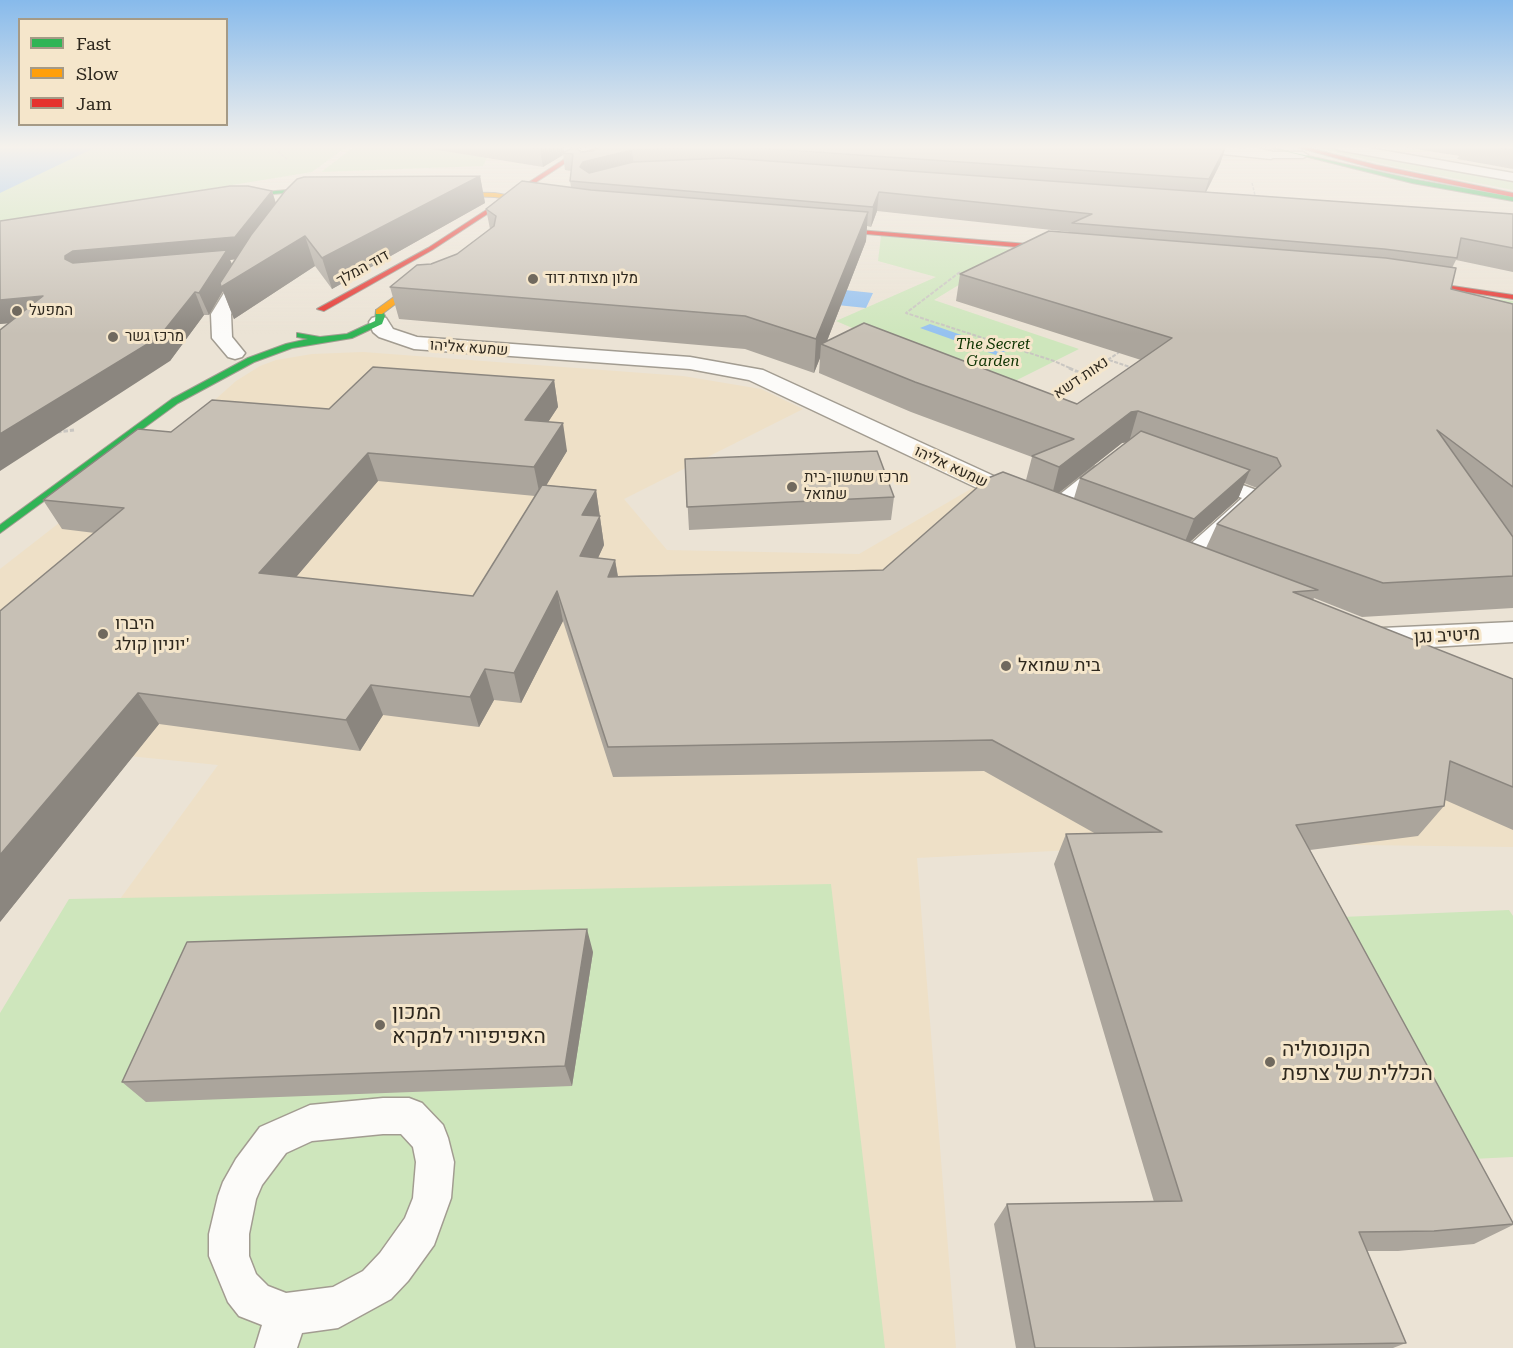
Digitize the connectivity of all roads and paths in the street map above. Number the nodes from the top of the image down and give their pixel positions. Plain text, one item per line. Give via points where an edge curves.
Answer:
1 (492, 209) edge
2 (525, 209) edge
3 (550, 209) edge
4 (554, 211) edge
5 (515, 216) edge
6 (806, 223) edge
7 (1078, 246) edge
8 (263, 247) edge
9 (444, 265) edge
10 (951, 269) dead end
11 (1513, 286) edge
12 (428, 290) edge
13 (408, 291) junction
14 (1513, 297) edge
15 (369, 311) junction
16 (289, 327) dead end
17 (320, 339) junction
18 (254, 344) dead end
19 (1126, 348) edge
20 (235, 353) junction
21 (1109, 360) junction
22 (1137, 369) edge
23 (1086, 375) junction
24 (175, 401) junction
25 (1047, 401) edge
26 (83, 429) dead end
27 (47, 433) edge
28 (1112, 463) edge
29 (1192, 472) edge
30 (1062, 515) joint
31 (0, 530) edge
32 (1182, 562) edge
33 (1513, 633) edge
34 (1437, 659) edge
35 (281, 1331) edge

1 - 15 main road, דוד המלך via 430,249 315,311
2 - 5 main road
3 - 4 main road
6 - 7 main road
8 - 20 street via 245,264 221,314 222,338
9 - 13 main road
10 - 23 path via 960,272 906,313
11 - 14 main road via 1400,275
12 - 13 lane
13 - 15 main road
15 - 17 main road via 362,332
15 - 30 street, שמעא אליהו via 386,333 414,343 690,363 755,375
16 - 17 main road
17 - 24 main road via 251,360
18 - 20 main road
19 - 21 path, נאות דשא
20 - 24 main road via 205,373
21 - 22 path
21 - 23 path, נאות דשא
23 - 25 path, נאות דשא
24 - 31 main road
26 - 27 path
28 - 30 lane
29 - 32 lane via 1255,496
33 - 34 street, מיטיב נגן via 1371,635
35 - 35 lane via 338,1307 376,1285 420,1231 432,1198 435,1162 430,1138 409,1116 310,1123 273,1140 249,1172 237,1196 229,1256 242,1288

